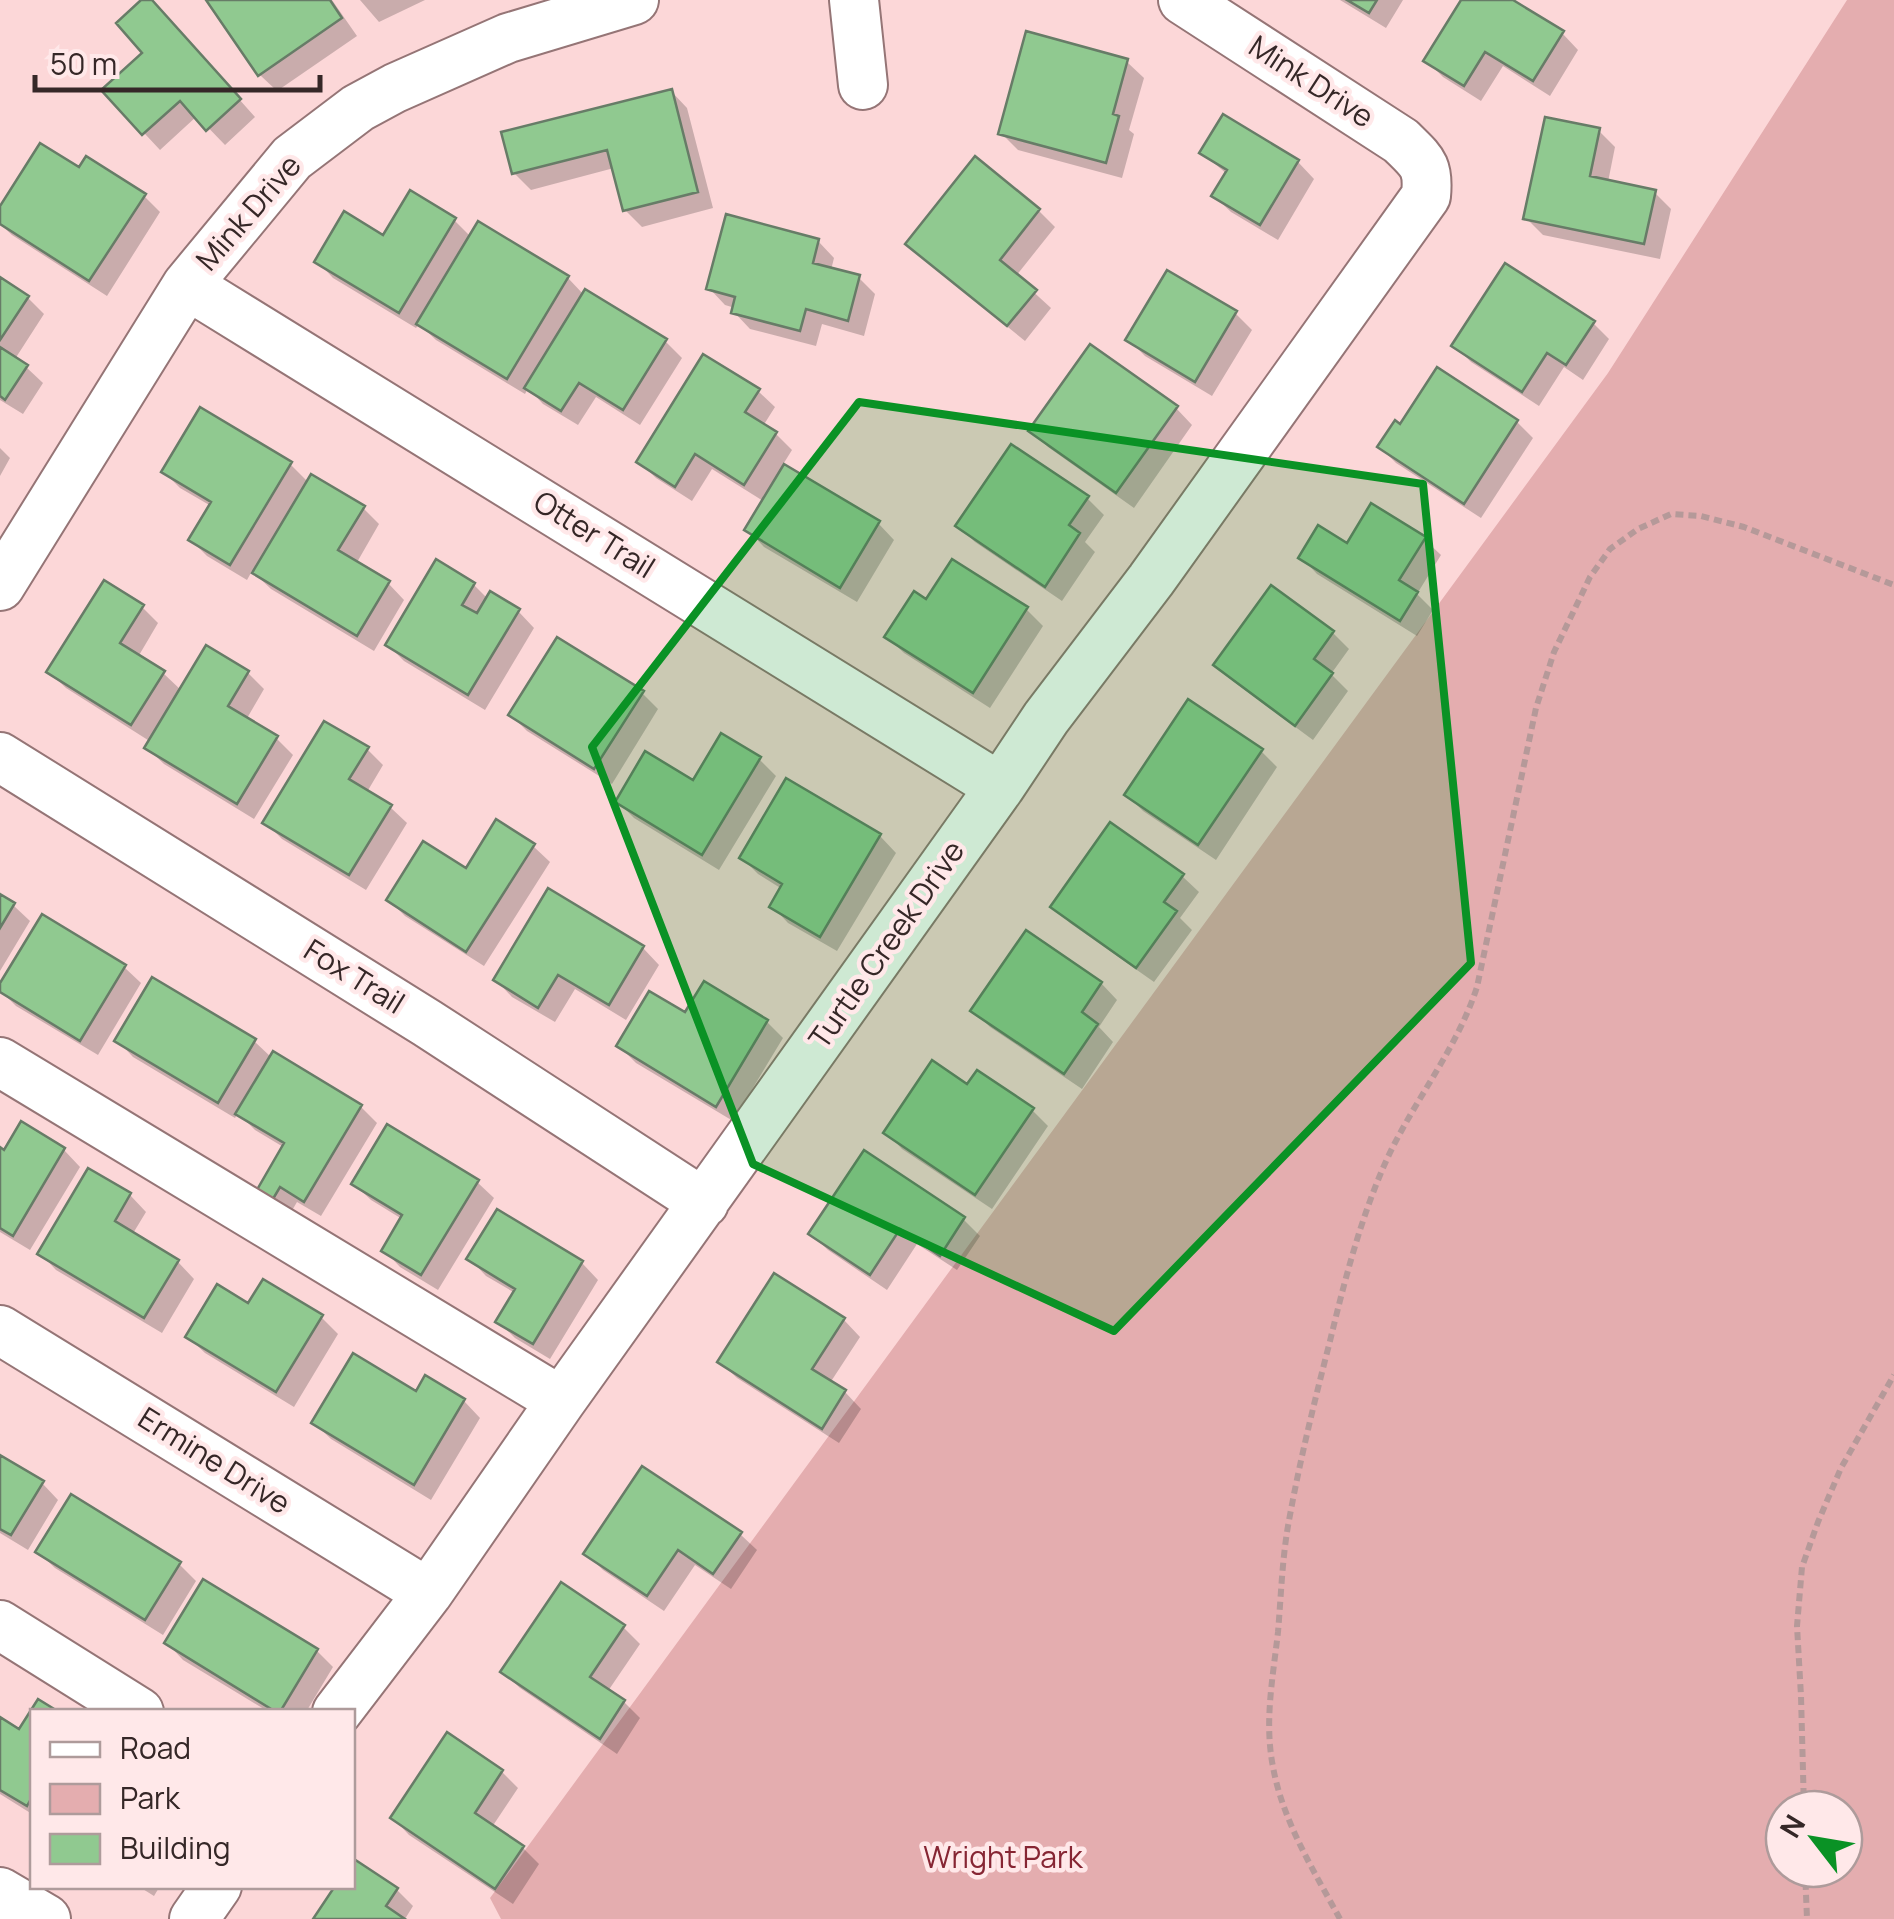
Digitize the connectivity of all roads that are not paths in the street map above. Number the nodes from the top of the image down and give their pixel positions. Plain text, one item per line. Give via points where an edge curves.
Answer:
1 (634, 0) edge
2 (854, 0) edge
3 (1183, 0) edge
4 (863, 85) dead end
5 (1428, 175) joint
6 (187, 285) junction
7 (0, 586) edge
8 (0, 757) edge
9 (1000, 787) junction
10 (0, 1062) edge
11 (704, 1203) junction
12 (0, 1330) edge
13 (561, 1401) junction
14 (428, 1593) junction
15 (0, 1626) edge
16 (133, 1709) edge
17 (340, 1709) edge
18 (214, 1889) edge
19 (0, 1892) edge
20 (46, 1919) edge
21 (194, 1919) edge

1 - 6 street, Mink Drive via 508,38 358,108 292,158
2 - 4 street
3 - 5 street, Mink Drive via 1402,141
5 - 9 street, Turtle Creek Drive via 1426,196
6 - 7 street, Mink Drive
6 - 9 street, Otter Trail
8 - 11 street, Fox Trail
9 - 11 street, Turtle Creek Drive
10 - 13 street
11 - 13 street, Turtle Creek Drive
12 - 14 street, Ermine Drive
13 - 14 street, Turtle Creek Drive
14 - 17 street, Turtle Creek Drive
15 - 16 street
18 - 21 street
19 - 20 street

